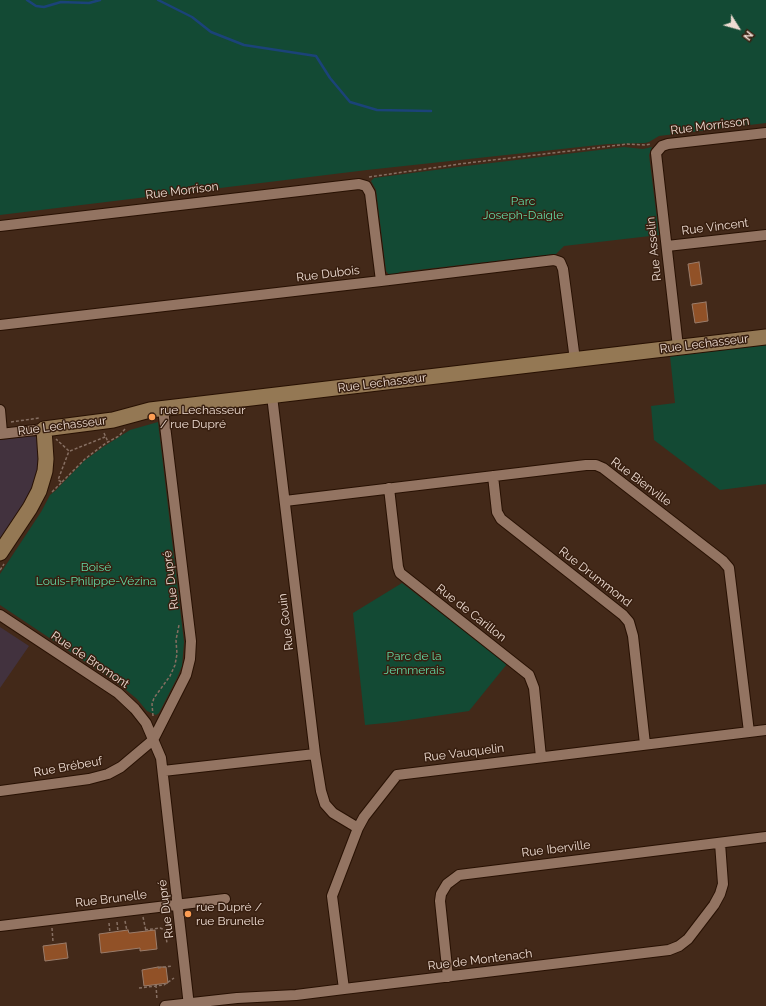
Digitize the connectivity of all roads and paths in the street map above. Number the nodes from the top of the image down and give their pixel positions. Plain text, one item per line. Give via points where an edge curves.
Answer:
1 (766, 132) edge
2 (655, 146) junction
3 (368, 182) junction
4 (0, 226) edge
5 (766, 235) edge
6 (667, 246) junction
7 (381, 282) junction
8 (0, 325) edge
9 (766, 337) edge
10 (678, 347) junction
11 (575, 360) junction
12 (272, 396) junction
13 (163, 409) junction
14 (0, 410) edge
15 (126, 428) dead end
16 (1, 433) edge
17 (50, 433) junction
18 (104, 433) dead end
19 (105, 437) junction
20 (108, 442) junction
21 (69, 451) junction
22 (493, 476) junction
23 (62, 482) junction
24 (388, 488) junction
25 (48, 493) dead end
26 (285, 501) junction
27 (0, 553) edge
28 (0, 615) edge
29 (180, 623) dead end
30 (153, 719) dead end
31 (766, 730) edge
32 (749, 732) junction
33 (153, 740) junction
34 (645, 744) junction
35 (315, 754) junction
36 (541, 757) junction
37 (163, 771) junction
38 (0, 791) edge
39 (358, 828) junction
40 (766, 837) edge
41 (720, 843) junction
42 (225, 899) dead end
43 (178, 904) junction
44 (125, 916) dead end
45 (143, 916) dead end
46 (116, 917) dead end
47 (108, 918) dead end
48 (52, 925) dead end
49 (0, 926) edge
50 (127, 931) dead end
51 (118, 932) dead end
52 (110, 933) dead end
53 (53, 942) dead end
54 (167, 943) dead end
55 (172, 966) dead end
56 (158, 968) dead end
57 (448, 977) junction
58 (174, 978) dead end
59 (156, 986) junction
60 (139, 988) dead end
61 (344, 990) junction
62 (161, 1003) edge
63 (189, 1005) edge

1 - 2 street, Rue Morrisson
2 - 3 path via 627,144 467,163
2 - 6 street, Rue Asselin
3 - 4 street, Rue Morrison
3 - 7 street
5 - 6 street, Rue Vincent
6 - 10 street, Rue Asselin
7 - 8 street, Rue Dubois
7 - 11 street, Rue Dubois via 556,260 562,264 563,269
9 - 10 street, Rue Lechasseur
10 - 11 street, Rue Lechasseur
11 - 12 street, Rue Lechasseur
12 - 13 street, Rue Lechasseur
12 - 26 street, Rue Gouin
13 - 17 street, Rue Lechasseur
13 - 33 street, Rue Dupré via 191,641 186,675
14 - 16 street
15 - 20 path via 122,434
16 - 17 street, Rue Lechasseur
17 - 21 path
17 - 27 street via 46,442 46,464 39,491
18 - 19 path
19 - 20 path
19 - 21 path
20 - 23 path via 80,463
21 - 23 path via 58,480
22 - 24 street, Rue Bienville
22 - 32 street, Rue Bienville via 586,465 600,466 725,563 731,578
22 - 34 street, Rue Drummond via 497,510 501,519 629,622 633,636
23 - 25 path
24 - 26 street, Rue Bienville
24 - 36 street, Rue de Carillon via 400,573 529,675 534,688
26 - 35 street, Rue Gouin
28 - 33 street, Rue de Bromont via 123,698 146,723
29 - 30 path, Rue Dupré via 175,665 154,698
31 - 32 street, Rue Vauquelin
32 - 34 street, Rue Vauquelin
33 - 37 street, Rue Dupré via 161,758
33 - 38 street, Rue Brébeuf via 125,764 103,776
34 - 36 street, Rue Vauquelin
35 - 37 street
35 - 39 street, Rue Gouin via 325,804 333,813
36 - 39 street, Rue Vauquelin via 399,774
37 - 43 street, Rue Dupré
39 - 61 street, Rue Vauquelin via 332,896
40 - 41 street, Rue Iberville
41 - 57 street, Rue de Montenach via 723,884 720,894 692,934 679,946 660,952
41 - 57 street, Rue Iberville via 455,876 445,887 440,901
42 - 43 street, Rue Brunelle
43 - 49 street, Rue Brunelle
43 - 63 street, Rue Dupré
44 - 50 path
45 - 54 path via 145,930 165,930
46 - 51 path
47 - 52 path
48 - 53 path
55 - 56 path
57 - 61 street, Rue de Montenach
58 - 59 path via 164,985
59 - 60 path
59 - 62 path
61 - 63 street, Rue de Montenach
62 - 63 street, Rue de Montenach

